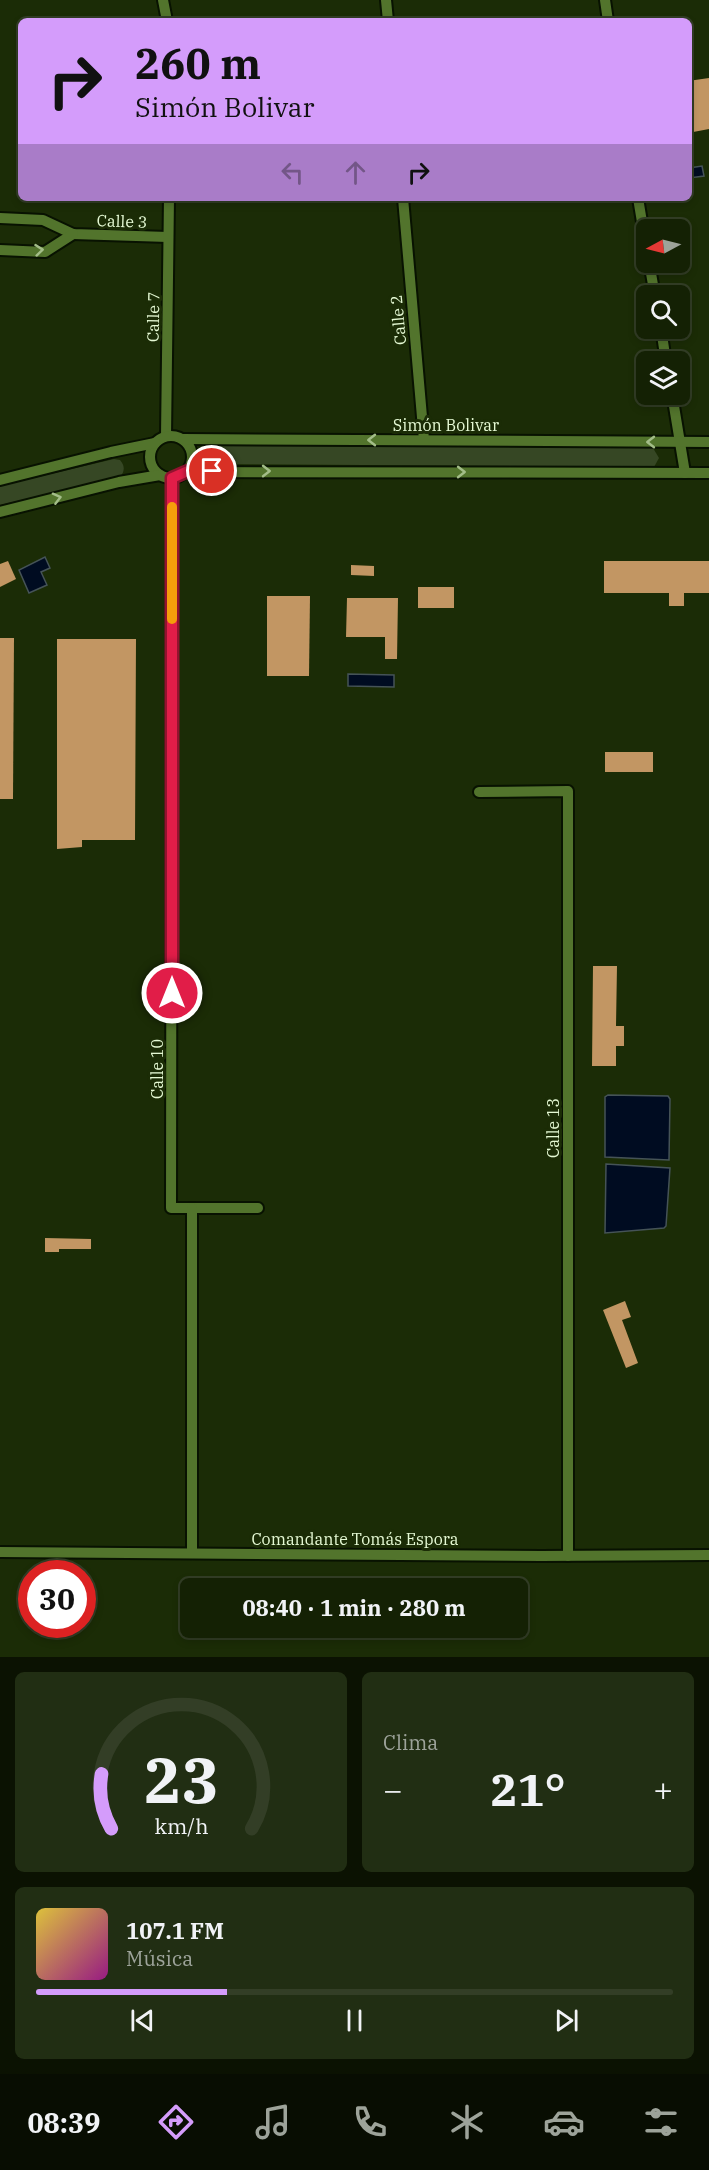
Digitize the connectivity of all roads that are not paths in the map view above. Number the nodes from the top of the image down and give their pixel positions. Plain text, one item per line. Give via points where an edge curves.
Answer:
1 (163, 0) edge
2 (386, 0) edge
3 (605, 0) edge
4 (166, 18) edge
5 (388, 18) edge
6 (608, 18) edge
7 (169, 201) edge
8 (403, 201) edge
9 (638, 201) edge
10 (0, 218) edge
11 (642, 219) edge
12 (74, 234) junction
13 (168, 237) junction
14 (0, 250) edge
15 (674, 405) edge
16 (166, 436) junction
17 (183, 439) junction
18 (424, 440) junction
19 (680, 442) junction
20 (709, 442) edge
21 (155, 443) junction
22 (186, 472) junction
23 (685, 473) junction
24 (709, 473) edge
25 (160, 475) junction
26 (172, 478) junction
27 (0, 480) edge
28 (0, 512) edge
29 (479, 792) dead end
30 (192, 1208) junction
31 (258, 1208) dead end
32 (0, 1552) edge
33 (192, 1553) junction
34 (709, 1555) edge
35 (568, 1556) junction

1 - 4 street
2 - 5 street
3 - 6 street
7 - 13 street, Calle 7
8 - 18 street, Calle 2
9 - 11 street
10 - 12 street, Calle 3 via 43,220
12 - 13 street, Calle 3
14 -> 12 street, Calle 3 via 45,252
13 - 16 street, Calle 7
15 - 19 street
16 - 17 street
16 - 21 street
18 -> 17 street, Simón Bolivar
17 - 22 street via 192,458
19 -> 18 street, Simón Bolivar
19 - 20 street, Simón Bolivar
19 - 23 street
21 - 25 street via 151,464
21 - 27 street
22 -> 23 street
22 - 26 street
23 - 24 street
25 - 26 street
28 -> 25 street
26 - 30 street, Calle 10 via 171,1208
29 - 35 street, Calle 13 via 568,791
30 - 31 street, Calle 10
30 - 33 street
32 - 33 street, Comandante Tomás Espora
33 - 35 street, Comandante Tomás Espora
34 - 35 street, Comandante Tomás Espora

